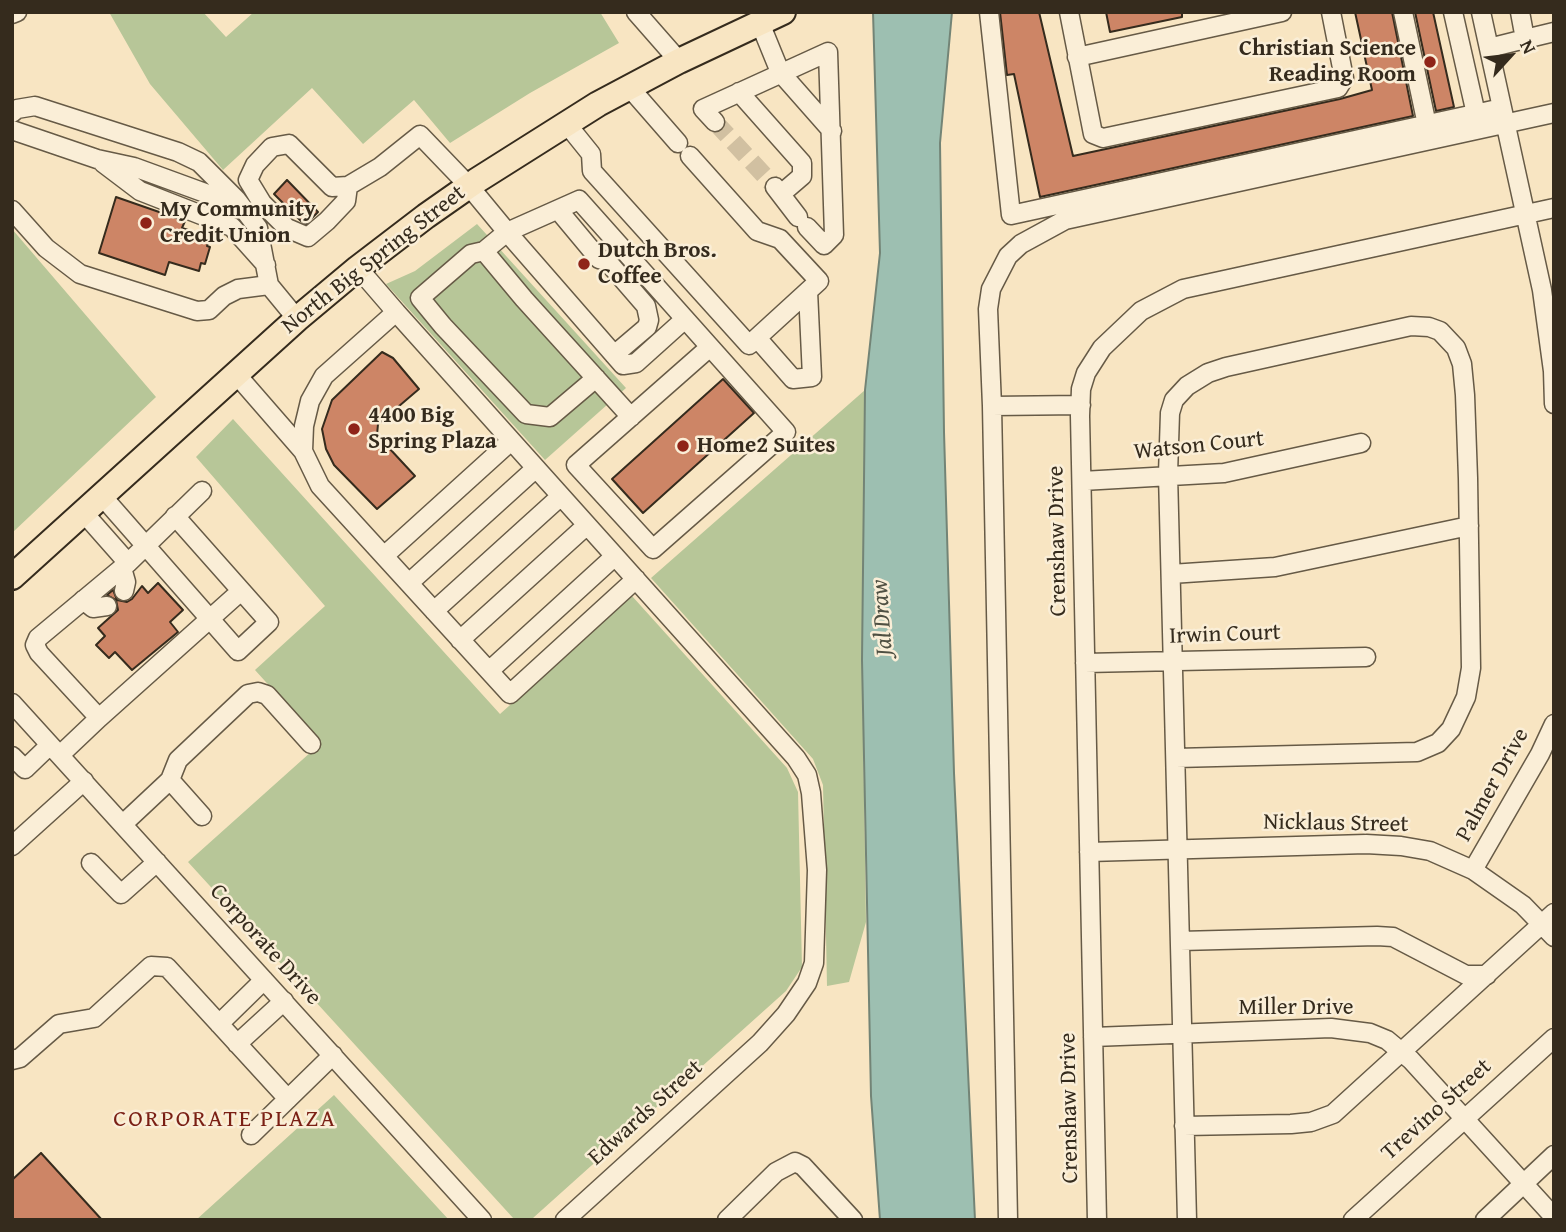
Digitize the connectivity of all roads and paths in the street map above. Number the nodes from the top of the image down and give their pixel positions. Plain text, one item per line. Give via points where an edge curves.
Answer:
1 (636, 12) edge
2 (783, 12) edge
3 (989, 12) edge
4 (1069, 12) edge
5 (1282, 12) edge
6 (1331, 12) edge
7 (1404, 12) edge
8 (1453, 12) edge
9 (1481, 12) edge
10 (1520, 12) edge
11 (760, 23) junction
12 (1554, 32) edge
13 (1525, 39) junction
14 (1489, 48) junction
15 (1077, 57) junction
16 (679, 61) junction
17 (780, 72) junction
18 (630, 88) junction
19 (738, 92) junction
20 (12, 113) edge
21 (1554, 113) edge
22 (1476, 114) junction
23 (1503, 115) junction
24 (715, 122) dead end
25 (565, 123) junction
26 (1427, 125) junction
27 (12, 130) edge
28 (832, 131) junction
29 (678, 143) dead end
30 (690, 156) dead end
31 (97, 159) junction
32 (348, 186) junction
33 (468, 186) junction
34 (242, 206) junction
35 (1554, 208) edge
36 (12, 210) edge
37 (559, 211) junction
38 (1525, 213) junction
39 (507, 232) junction
40 (263, 251) junction
41 (484, 251) junction
42 (358, 268) junction
43 (269, 285) junction
44 (808, 291) junction
45 (396, 312) junction
46 (297, 319) junction
47 (685, 319) junction
48 (757, 338) junction
49 (710, 348) junction
50 (614, 355) junction
51 (236, 374) junction
52 (596, 377) junction
53 (1553, 383) edge
54 (1554, 404) edge
55 (1080, 405) junction
56 (992, 406) junction
57 (631, 416) junction
58 (511, 441) junction
59 (1361, 443) dead end
60 (303, 451) junction
61 (536, 468) junction
62 (1168, 477) junction
63 (1082, 481) junction
64 (202, 491) dead end
65 (561, 496) junction
66 (93, 504) junction
67 (176, 516) junction
68 (587, 525) junction
69 (1469, 526) junction
70 (146, 545) junction
71 (615, 555) junction
72 (384, 556) junction
73 (24, 557) edge
74 (125, 565) junction
75 (1171, 574) junction
76 (12, 577) edge
77 (636, 579) junction
78 (409, 583) junction
79 (242, 591) junction
80 (124, 592) dead end
81 (83, 600) junction
82 (107, 606) dead end
83 (434, 611) junction
84 (210, 619) junction
85 (460, 640) junction
86 (1366, 657) dead end
87 (1174, 661) junction
88 (1085, 663) junction
89 (489, 671) junction
90 (12, 703) edge
91 (99, 718) junction
92 (1554, 724) edge
93 (311, 744) dead end
94 (55, 750) junction
95 (1176, 758) junction
96 (16, 769) edge
97 (170, 780) junction
98 (84, 781) junction
99 (202, 816) dead end
100 (122, 824) junction
101 (12, 846) edge
102 (1179, 850) junction
103 (1089, 852) junction
104 (158, 862) junction
105 (91, 863) dead end
106 (1474, 870) junction
107 (1550, 925) edge
108 (1180, 941) junction
109 (1487, 975) junction
110 (264, 980) junction
111 (284, 1001) junction
112 (219, 1024) junction
113 (1181, 1035) junction
114 (1093, 1037) junction
115 (1554, 1038) edge
116 (237, 1044) junction
117 (1402, 1051) junction
118 (333, 1055) junction
119 (12, 1060) edge
120 (288, 1100) junction
121 (1464, 1119) junction
122 (1184, 1126) junction
123 (251, 1135) dead end
124 (1554, 1155) edge
125 (1523, 1184) junction
126 (1554, 1217) edge
127 (482, 1220) edge
128 (565, 1220) edge
129 (727, 1220) edge
130 (853, 1220) edge
131 (1008, 1220) edge
132 (1097, 1220) edge
133 (1187, 1220) edge
134 (1353, 1220) edge
135 (1485, 1220) edge

1 - 16 street
2 - 11 highway, North Big Spring Street
3 - 26 street via 1011,215
4 - 15 street
5 - 15 street
6 - 15 street via 1344,78 1338,88 1111,137 1093,134
7 - 26 street
8 - 22 street
9 - 14 street
10 - 13 street
11 - 16 highway, North Big Spring Street
11 - 17 street
12 - 13 street
13 - 14 street
14 - 23 street
16 - 18 highway, North Big Spring Street
17 - 19 street
17 - 28 street
17 - 28 street via 828,52
18 - 25 highway, North Big Spring Street
18 - 29 street
19 - 24 street via 703,109
19 - 28 street via 802,163 802,176 778,190 824,245 834,235
20 - 34 street via 36,106 178,152 199,162
21 - 23 street
22 - 23 street
22 - 26 street
23 - 38 street
23 - 56 street via 1065,220 1021,244 1007,256 988,309
25 - 33 highway, North Big Spring Street
25 - 48 street via 591,154 592,171 749,345
27 - 31 street
30 - 44 street via 757,231 780,239 819,281
31 - 34 street via 134,167
31 - 40 street via 141,191 232,227
31 - 40 street via 228,209 242,217
32 - 32 street via 332,187 289,144 272,147 248,180 262,203 287,228 308,237 346,201
32 - 33 street via 420,135
33 - 39 street
33 - 42 highway, North Big Spring Street
34 - 40 street via 258,228
35 - 38 street, Crenshaw Drive
36 - 43 street via 46,248 79,274 197,311 209,310 238,289
37 - 39 street
37 - 47 street via 579,200
37 - 50 street via 646,306 647,327
38 - 53 street via 1542,290
38 - 55 street, Crenshaw Drive via 1174,293 1141,311 1102,348 1086,373
39 - 41 street
39 - 50 street
40 - 43 street
41 - 52 street
41 - 52 street via 471,254 420,299 443,326 526,414 550,418
42 - 45 street, Edwards Street
42 - 46 highway, North Big Spring Street
43 - 46 street
44 - 48 street
44 - 48 street via 811,377 793,379
45 - 58 street, Edwards Street
45 - 60 street via 324,376 310,401
46 - 51 highway, North Big Spring Street
47 - 49 street
47 - 50 street via 636,363 623,365
49 - 57 street
49 - 57 street via 786,432 653,549 576,465
51 - 60 street
51 - 66 highway, North Big Spring Street
52 - 57 street
53 - 54 street
55 - 56 street
55 - 63 street, Crenshaw Drive
56 - 131 street
58 - 61 street, Edwards Street
58 - 72 street
59 - 62 street, Watson Court via 1238,471
60 - 72 street via 320,486
61 - 65 street, Edwards Street
61 - 78 street
62 - 63 street, Watson Court
62 - 69 street via 1170,413 1180,392 1196,380 1226,367 1423,326 1446,336 1462,364
62 - 75 street
63 - 88 street, Crenshaw Drive
64 - 67 street
65 - 68 street, Edwards Street
65 - 83 street
66 - 70 street
66 - 73 highway, North Big Spring Street
66 - 74 street
67 - 70 street
67 - 79 street
68 - 71 street, Edwards Street
68 - 85 street
69 - 75 street via 1275,567
69 - 95 street via 1469,684 1451,729 1438,743 1401,753
70 - 74 street
70 - 84 street
71 - 77 street, Edwards Street
71 - 89 street
72 - 78 street
73 - 76 highway, North Big Spring Street
74 - 80 street
74 - 81 street
75 - 87 street
77 - 89 street via 510,694
77 - 128 street, Edwards Street via 807,775 817,870 814,964 800,994 760,1043
78 - 83 street
79 - 84 street
79 - 84 street via 269,622 238,651
81 - 82 street via 93,608
81 - 91 street via 35,645
83 - 85 street
84 - 91 street
85 - 89 street
86 - 87 street, Irwin Court
87 - 88 street, Irwin Court
87 - 95 street
88 - 103 street, Crenshaw Drive
90 - 94 street, Corporate Drive
91 - 94 street
92 - 106 street, Palmer Drive
93 - 97 street via 267,695 248,694 178,760
94 - 96 street
94 - 98 street, Corporate Drive
95 - 102 street
97 - 99 street
97 - 100 street
98 - 100 street, Corporate Drive
98 - 101 street
100 - 104 street, Corporate Drive
102 - 103 street, Nicklaus Street
102 - 106 street, Nicklaus Street via 1401,846 1430,851
102 - 108 street
103 - 114 street, Crenshaw Drive
104 - 105 street via 121,894
104 - 110 street, Corporate Drive
106 - 107 street, Nicklaus Street
107 - 109 street
108 - 109 street via 1393,937 1466,975
108 - 113 street
109 - 117 street
110 - 111 street, Corporate Drive
110 - 112 street
111 - 116 street
111 - 118 street, Corporate Drive
112 - 116 street
112 - 119 street via 167,967 150,966 94,1018 59,1024
113 - 114 street, Miller Drive
113 - 117 street, Miller Drive via 1352,1029 1387,1040
113 - 122 street
114 - 132 street, Crenshaw Drive
115 - 121 street, Trevino Street
116 - 120 street
117 - 121 street, Miller Drive
117 - 122 street via 1339,1110 1321,1120
118 - 120 street
118 - 127 street, Corporate Drive
120 - 123 street
121 - 125 street, Miller Drive
121 - 134 street, Trevino Street
122 - 133 street
124 - 125 street
125 - 126 street, Miller Drive
125 - 135 street
129 - 130 street via 776,1172 795,1162

